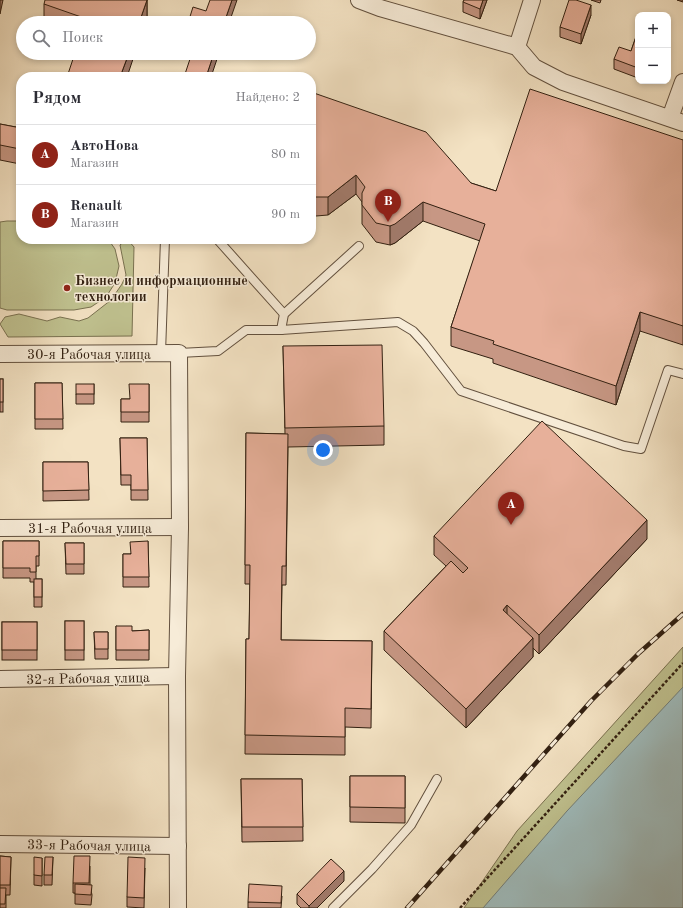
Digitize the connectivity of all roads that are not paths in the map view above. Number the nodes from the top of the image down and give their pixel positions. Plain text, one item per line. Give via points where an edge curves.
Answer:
1 (359, 0) edge
2 (532, 0) edge
3 (517, 47) junction
4 (683, 82) edge
5 (676, 120) edge
6 (165, 244) edge
7 (221, 244) edge
8 (359, 246) dead end
9 (284, 314) junction
10 (281, 330) junction
11 (161, 353) junction
12 (179, 353) junction
13 (0, 354) edge
14 (683, 374) edge
15 (180, 527) junction
16 (0, 528) edge
17 (177, 676) junction
18 (0, 679) edge
19 (437, 780) dead end
20 (0, 844) edge
21 (178, 846) junction
22 (178, 908) edge
23 (333, 908) edge

1 - 3 street
2 - 3 street
3 - 5 street via 534,67 563,82
4 - 5 street
6 - 11 lane
7 - 9 lane
8 - 9 lane
9 - 10 lane
10 - 12 lane via 246,330 218,350
10 - 14 lane via 398,322 413,331 424,343 461,391 624,446 641,449 668,370
11 - 12 street, 30-я Рабочая улица
11 - 13 street, 30-я Рабочая улица
12 - 15 street
15 - 16 street, 31-я Рабочая улица
15 - 17 street
17 - 18 street, 32-я Рабочая улица
17 - 21 street
19 - 23 lane via 411,825
20 - 21 street, 33-я Рабочая улица
21 - 22 street

